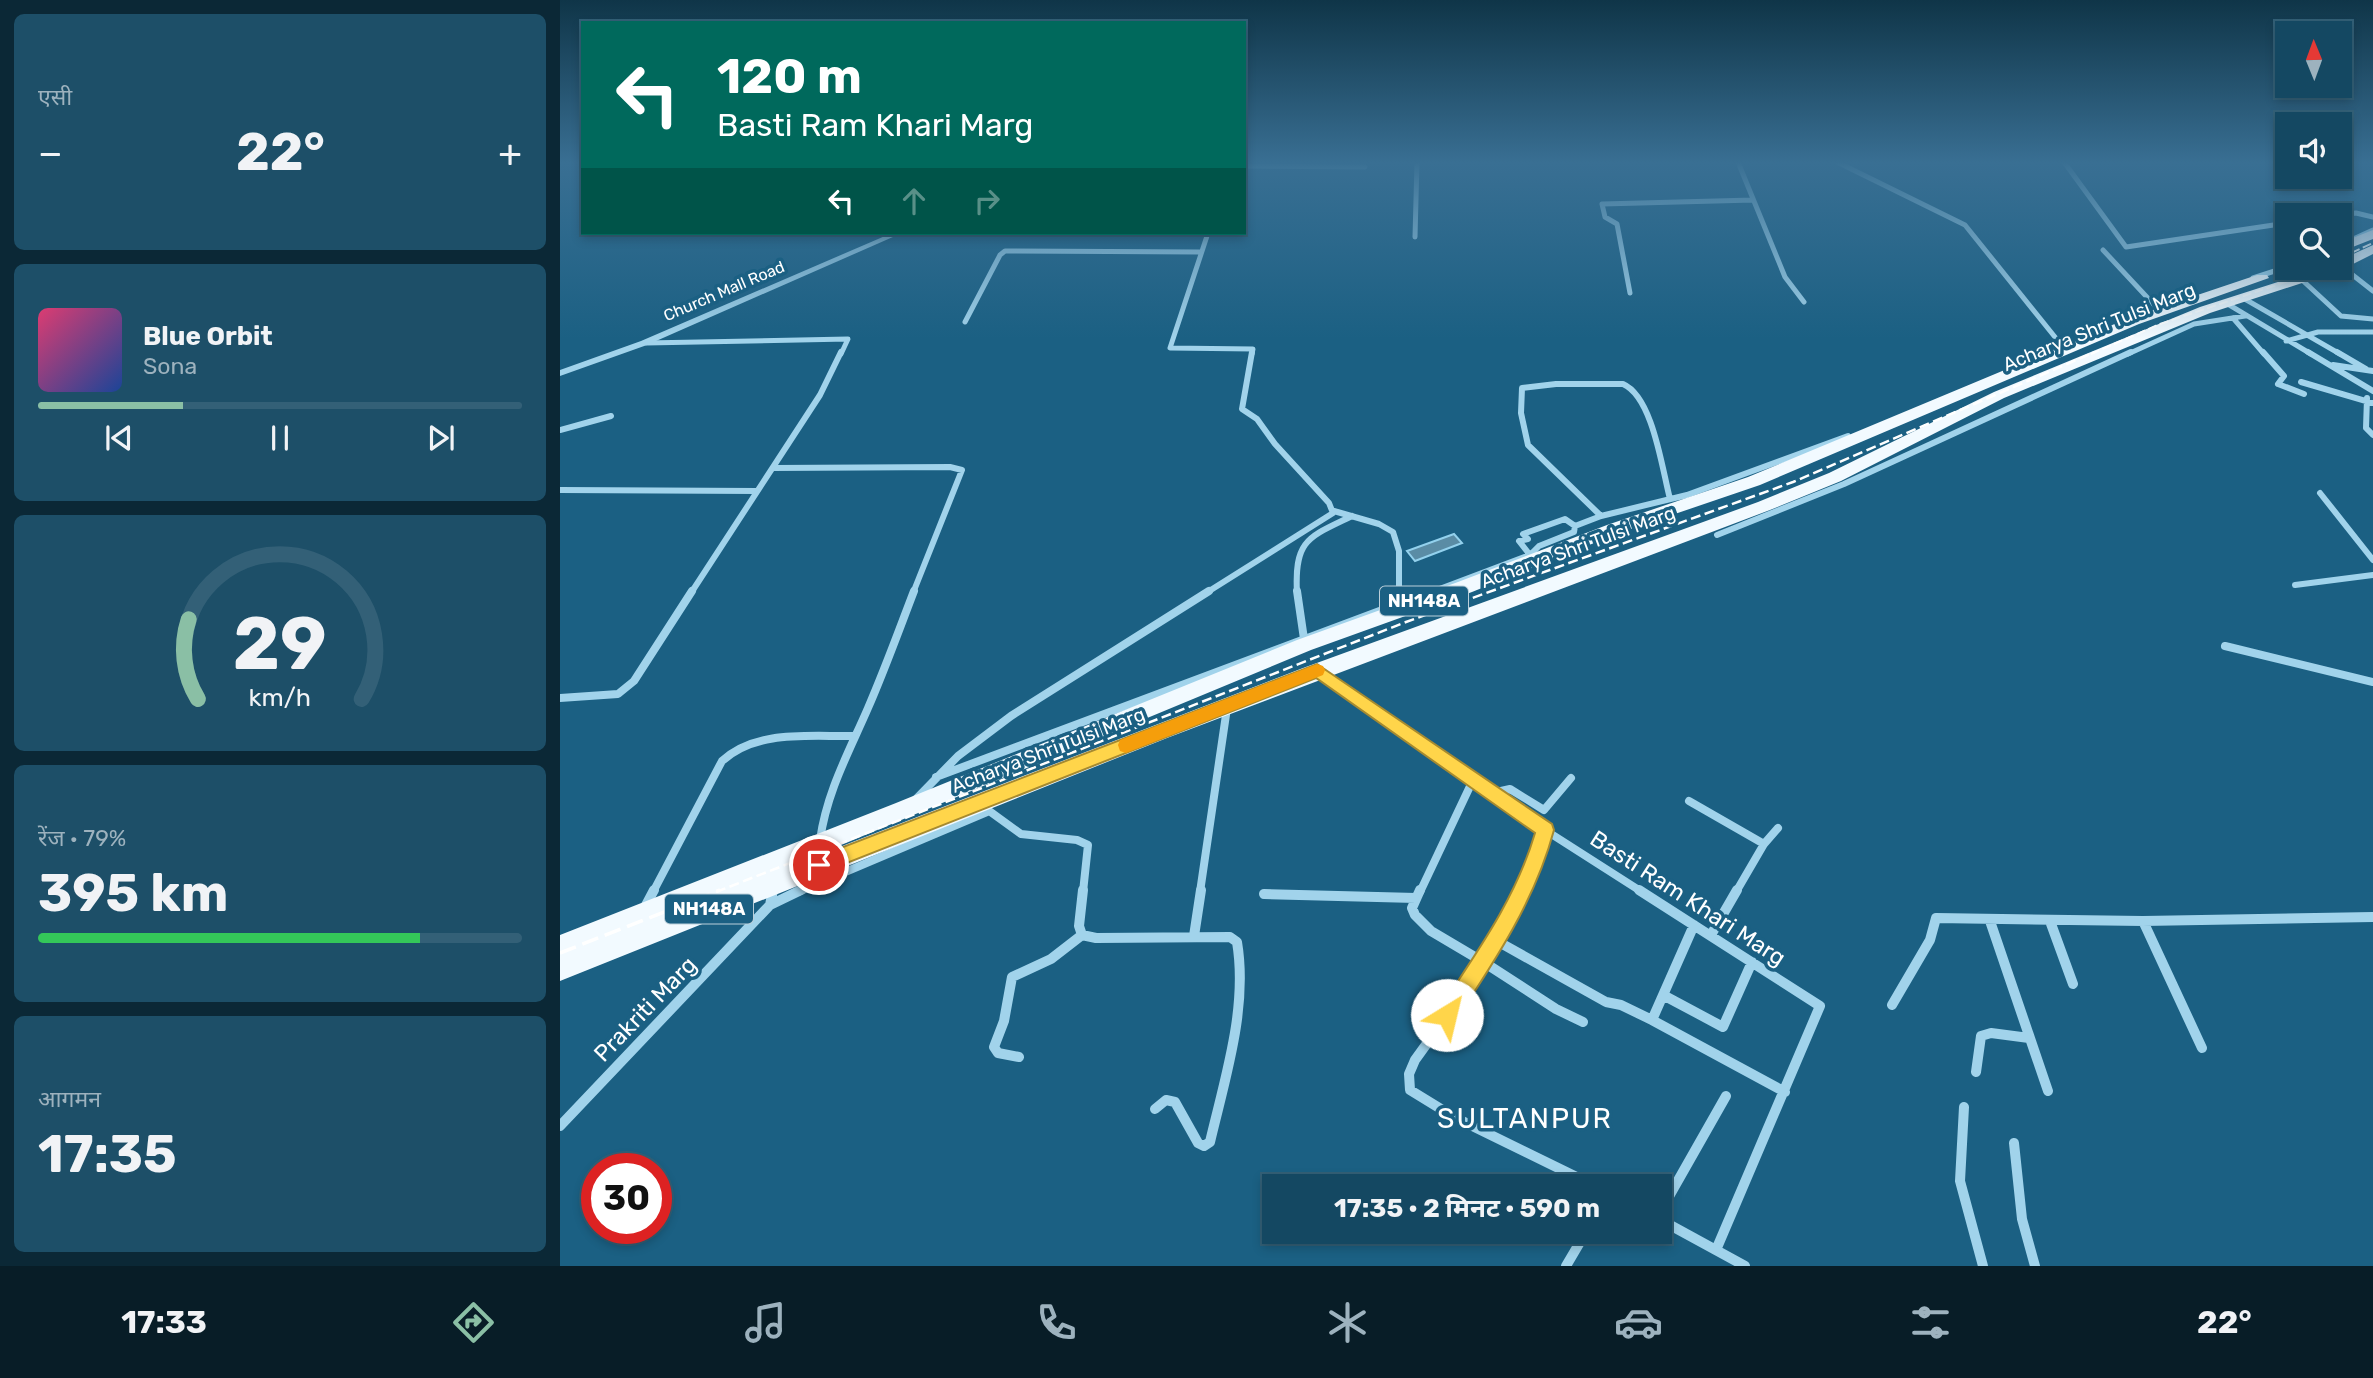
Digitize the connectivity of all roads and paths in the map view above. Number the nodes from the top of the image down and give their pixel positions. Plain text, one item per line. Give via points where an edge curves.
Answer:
1 (1415, 221) edge
2 (1612, 221) edge
3 (1762, 221) edge
4 (1958, 221) edge
5 (2107, 221) edge
6 (2275, 225) edge
7 (2373, 232) edge
8 (893, 235) edge
9 (1207, 235) edge
10 (1415, 237) dead end
11 (2352, 241) edge
12 (2373, 249) edge
13 (2103, 250) dead end
14 (1200, 252) junction
15 (2352, 259) edge
16 (2352, 274) edge
17 (2275, 276) edge
18 (2275, 278) edge
19 (2280, 280) edge
20 (2303, 280) edge
21 (2373, 291) edge
22 (1630, 293) dead end
23 (1804, 302) dead end
24 (2197, 306) junction
25 (2158, 309) junction
26 (2237, 309) junction
27 (2373, 319) edge
28 (965, 322) dead end
29 (2373, 332) edge
30 (2306, 334) junction
31 (2286, 341) junction
32 (644, 343) junction
33 (2063, 347) junction
34 (2332, 365) junction
35 (2369, 370) edge
36 (560, 373) edge
37 (2301, 382) dead end
38 (2373, 392) edge
39 (2304, 394) dead end
40 (2365, 400) junction
41 (2373, 402) edge
42 (611, 416) dead end
43 (560, 430) edge
44 (2373, 435) edge
45 (773, 468) junction
46 (560, 490) edge
47 (757, 491) junction
48 (2320, 493) dead end
49 (1671, 499) junction
50 (1334, 511) junction
51 (1352, 516) junction
52 (1601, 516) junction
53 (1575, 526) junction
54 (1717, 535) dead end
55 (1530, 555) junction
56 (2373, 560) edge
57 (2373, 575) edge
58 (2295, 585) dead end
59 (1465, 587) junction
60 (1399, 602) junction
61 (1481, 608) junction
62 (1304, 641) junction
63 (2225, 646) dead end
64 (1317, 670) junction
65 (2373, 682) edge
66 (560, 698) edge
67 (1227, 708) junction
68 (855, 736) junction
69 (936, 777) junction
70 (1571, 778) dead end
71 (1472, 780) junction
72 (1493, 793) junction
73 (1689, 801) dead end
74 (982, 807) junction
75 (904, 810) junction
76 (1778, 828) dead end
77 (1545, 830) junction
78 (819, 844) junction
79 (1764, 844) junction
80 (771, 884) junction
81 (1264, 894) dead end
82 (1416, 898) junction
83 (642, 914) junction
84 (2373, 917) edge
85 (1990, 921) junction
86 (2050, 921) junction
87 (2143, 921) junction
88 (1694, 925) junction
89 (1082, 935) junction
90 (1194, 936) junction
91 (1711, 936) junction
92 (1496, 941) junction
93 (560, 947) edge
94 (1752, 962) junction
95 (1485, 963) junction
96 (560, 969) edge
97 (2073, 984) dead end
98 (1662, 995) junction
99 (1892, 1005) dead end
100 (1652, 1020) junction
101 (1583, 1022) dead end
102 (2029, 1038) junction
103 (2203, 1048) dead end
104 (1019, 1057) dead end
105 (1976, 1072) dead end
106 (2048, 1091) dead end
107 (1785, 1092) junction
108 (1726, 1096) dead end
109 (1964, 1107) dead end
110 (1155, 1109) dead end
111 (560, 1126) edge
112 (2014, 1143) dead end
113 (1570, 1174) edge
114 (1672, 1193) edge
115 (1672, 1224) edge
116 (1579, 1244) edge
117 (1722, 1257) edge
118 (1566, 1266) edge
119 (1745, 1266) edge
120 (1983, 1266) edge
121 (2035, 1266) edge

1 - 10 street
2 - 22 street via 1617,224
3 - 23 street via 1785,277
4 - 33 street
5 - 6 street via 2126,247
7 - 11 highway
8 - 32 street, Church Mall Road
9 - 14 street
12 - 15 highway
13 - 25 street
14 - 28 street via 1003,252
14 - 50 street via 1170,348 1253,349 1241,409 1257,419
16 - 21 street
17 - 25 street
18 - 24 highway, Acharya Shri Tulsi Marg / NH148A
19 - 26 highway, Acharya Shri Tulsi Marg / NH148A
20 - 27 street via 2340,316
24 - 26 highway, Acharya Shri Tulsi Marg / NH148A
24 - 59 highway, Acharya Shri Tulsi Marg / NH148A via 2134,321 1754,481
24 - 61 highway, Acharya Shri Tulsi Marg / NH148A via 1999,395 1835,477
25 - 33 street
26 - 30 street
26 - 31 street
26 - 39 street via 2284,376 2278,384
26 - 54 street via 2194,324 1844,484
29 - 30 street
30 - 31 street
30 - 35 street
31 - 34 street
32 - 36 street, Church Mall Road
32 - 45 street via 847,338 820,395
33 - 49 street via 1944,399
34 - 35 street
34 - 38 street
37 - 40 street
38 - 40 street
40 - 41 street
40 - 44 street via 2366,428
42 - 43 street
45 - 47 street
45 - 68 street via 962,470
46 - 47 street
47 - 66 street via 629,687 613,695
48 - 56 street
49 - 52 street
49 - 52 street via 1650,420 1632,388 1567,384 1522,388 1521,413 1528,445
50 - 51 street
50 - 69 street via 1011,716
51 - 60 street via 1386,527 1395,536
51 - 62 street via 1309,538 1301,548 1297,609
52 - 53 street
53 - 55 street via 1574,532 1539,546
53 - 55 street via 1565,519 1523,534 1528,539 1519,541
55 - 60 street
57 - 58 street
59 - 61 highway
59 - 62 highway, Acharya Shri Tulsi Marg / NH148A
60 - 62 street
61 - 64 highway, Acharya Shri Tulsi Marg / NH148A
62 - 69 street
62 - 75 highway, Acharya Shri Tulsi Marg / NH148A
63 - 65 street
64 - 67 highway, Acharya Shri Tulsi Marg / NH148A
64 - 71 street, Basti Ram Khari Marg
67 - 74 highway, Acharya Shri Tulsi Marg / NH148A
67 - 90 street
68 - 78 street via 829,794
68 - 83 street via 772,738 727,755
69 - 75 street
70 - 72 street via 1544,810 1510,789
71 - 72 street, Basti Ram Khari Marg
71 - 82 street
72 - 77 street, Basti Ram Khari Marg
73 - 79 street
74 - 80 highway, Acharya Shri Tulsi Marg / NH148A
74 - 89 street via 1021,834 1087,845
75 - 78 highway, Acharya Shri Tulsi Marg / NH148A
76 - 79 street
77 - 88 street, Basti Ram Khari Marg
77 - 92 street via 1534,868
78 - 80 highway, Acharya Shri Tulsi Marg / NH148A
79 - 91 street
80 - 83 highway, Acharya Shri Tulsi Marg / NH148A
80 - 96 highway, Acharya Shri Tulsi Marg / NH148A
80 - 111 street, Prakriti Marg
81 - 82 street
82 - 95 street via 1412,908 1416,920
83 - 93 highway, Acharya Shri Tulsi Marg / NH148A
84 - 87 street
85 - 86 street
85 - 99 street via 1936,918 1930,940
85 - 102 street
86 - 87 street
86 - 97 street
87 - 103 street
88 - 91 street, Basti Ram Khari Marg
88 - 98 street
89 - 90 street
89 - 104 street via 1051,959 1018,972 1010,981 1004,1021 994,1047
90 - 110 street via 1230,937 1240,951 1239,999 1210,1142 1198,1143 1175,1102 1166,1100
91 - 94 street, Basti Ram Khari Marg
92 - 95 street
92 - 100 street via 1606,1002
94 - 98 street via 1723,1027
94 - 107 street, Basti Ram Khari Marg via 1820,1006
95 - 101 street
95 - 113 street via 1415,1060 1409,1074 1410,1090 1454,1117
98 - 100 street
100 - 107 street
102 - 105 street via 1980,1036
102 - 106 street
107 - 117 street, Basti Ram Khari Marg
108 - 114 street
109 - 120 street via 1960,1181
112 - 121 street via 2022,1220
115 - 117 street
116 - 118 street
117 - 119 street

